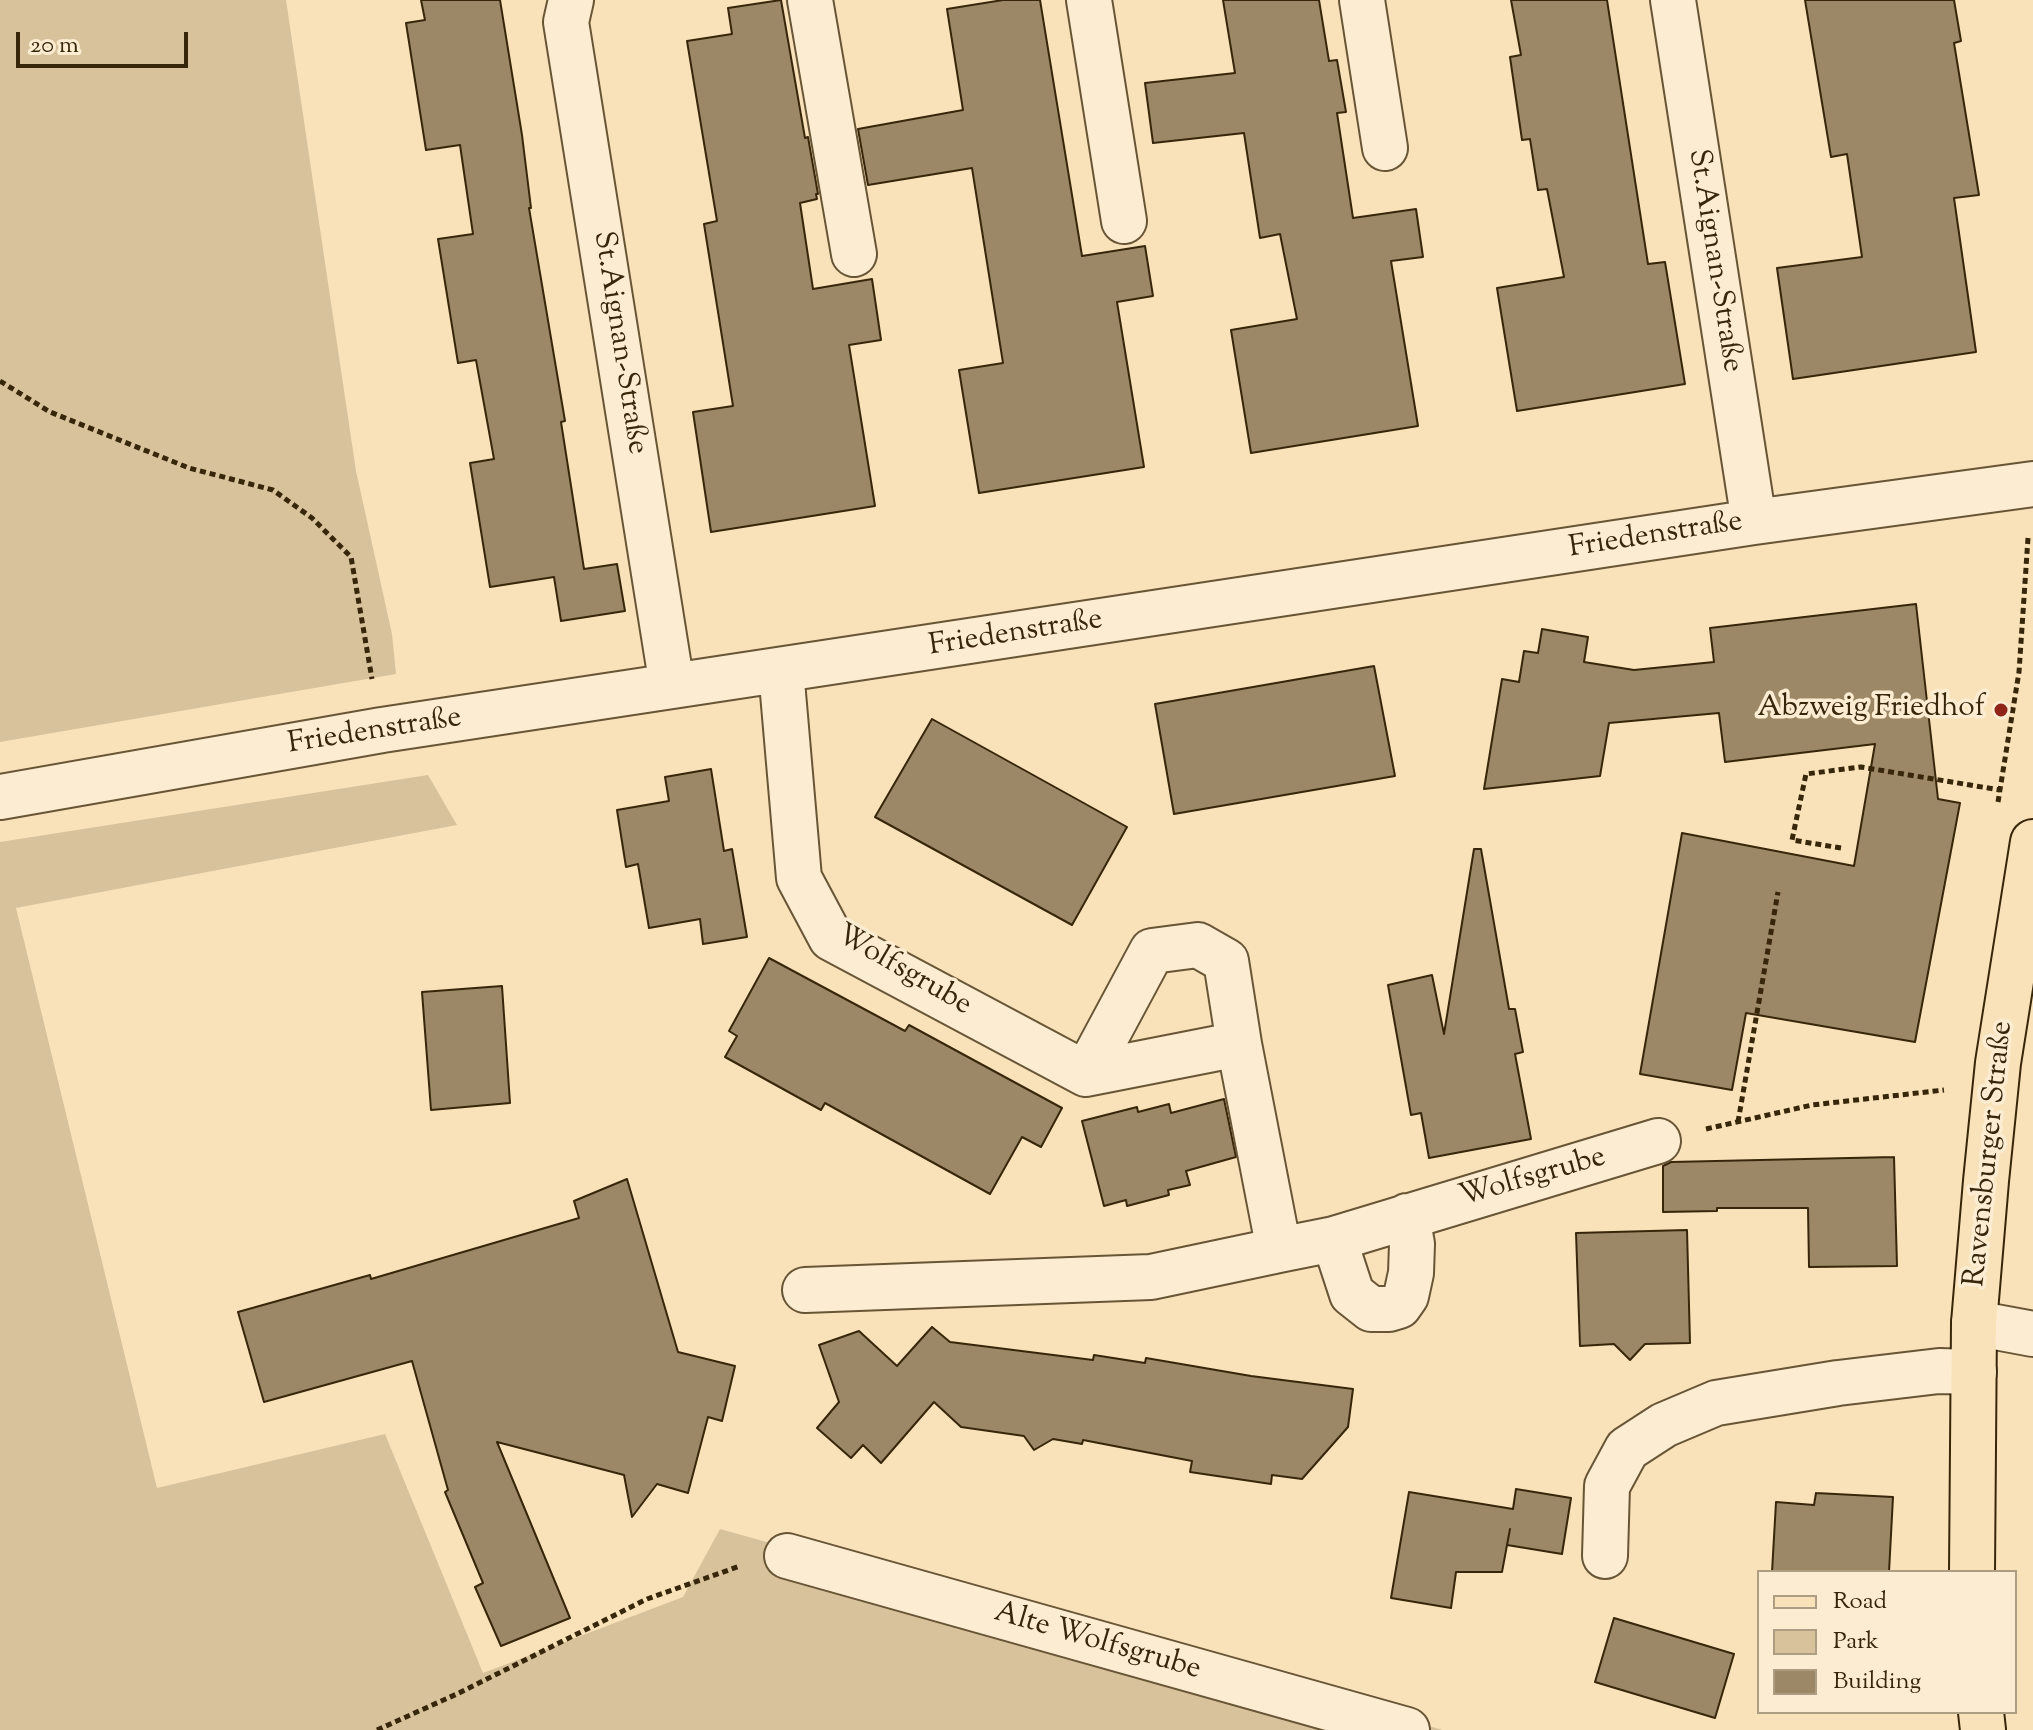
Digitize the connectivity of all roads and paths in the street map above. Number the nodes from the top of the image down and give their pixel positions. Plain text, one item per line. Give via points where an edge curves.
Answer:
1 (571, 0) edge
2 (810, 0) edge
3 (1089, 0) edge
4 (1362, 0) edge
5 (1673, 0) edge
6 (1385, 148) dead end
7 (1124, 221) dead end
8 (854, 254) dead end
9 (0, 381) edge
10 (2033, 484) edge
11 (1754, 522) junction
12 (781, 670) junction
13 (672, 686) junction
14 (382, 730) junction
15 (2000, 790) dead end
16 (0, 797) edge
17 (2033, 842) edge
18 (1841, 848) dead end
19 (1778, 892) dead end
20 (1239, 1044) junction
21 (1086, 1074) junction
22 (1956, 1088) dead end
23 (1738, 1122) junction
24 (1658, 1141) joint
25 (1407, 1216) junction
26 (1334, 1239) junction
27 (1279, 1250) junction
28 (805, 1290) dead end
29 (1974, 1323) junction
30 (2033, 1334) edge
31 (1974, 1372) junction
32 (787, 1556) joint
33 (1605, 1556) dead end
34 (1972, 1570) edge
35 (377, 1730) edge
36 (1407, 1730) edge

1 - 13 street, St.Aignan-Straße via 566,22
2 - 8 street
3 - 7 street
4 - 6 street
5 - 11 street, St.Aignan-Straße
9 - 14 path via 50,412 138,448 273,490 312,518 351,557
10 - 11 street, Friedenstraße
11 - 12 street, Friedenstraße
12 - 13 street, Friedenstraße
12 - 21 street, Wolfsgrube via 799,878 831,938
13 - 14 street, Friedenstraße
14 - 16 street, Friedenstraße
15 - 18 path via 1861,767 1806,774 1792,840
17 - 29 main road, Ravensburger Straße via 1998,1063
19 - 23 path
20 - 21 street
20 - 21 street via 1226,961 1198,945 1152,951
20 - 27 street
22 - 23 path via 1812,1105
23 - 24 path
24 - 25 street, Wolfsgrube
25 - 26 street, Wolfsgrube
25 - 26 street via 1411,1273 1399,1306 1371,1309 1352,1294
26 - 27 street, Wolfsgrube
27 - 28 street, Wolfsgrube via 1151,1277
29 - 30 street, Ravensburger Straße
29 - 31 main road, Ravensburger Straße
31 - 33 street via 1838,1383 1716,1403 1664,1425 1627,1449 1607,1486
31 - 34 main road, Ravensburger Straße
32 - 35 path via 728,1569 647,1599
32 - 36 street, Alte Wolfsgrube

